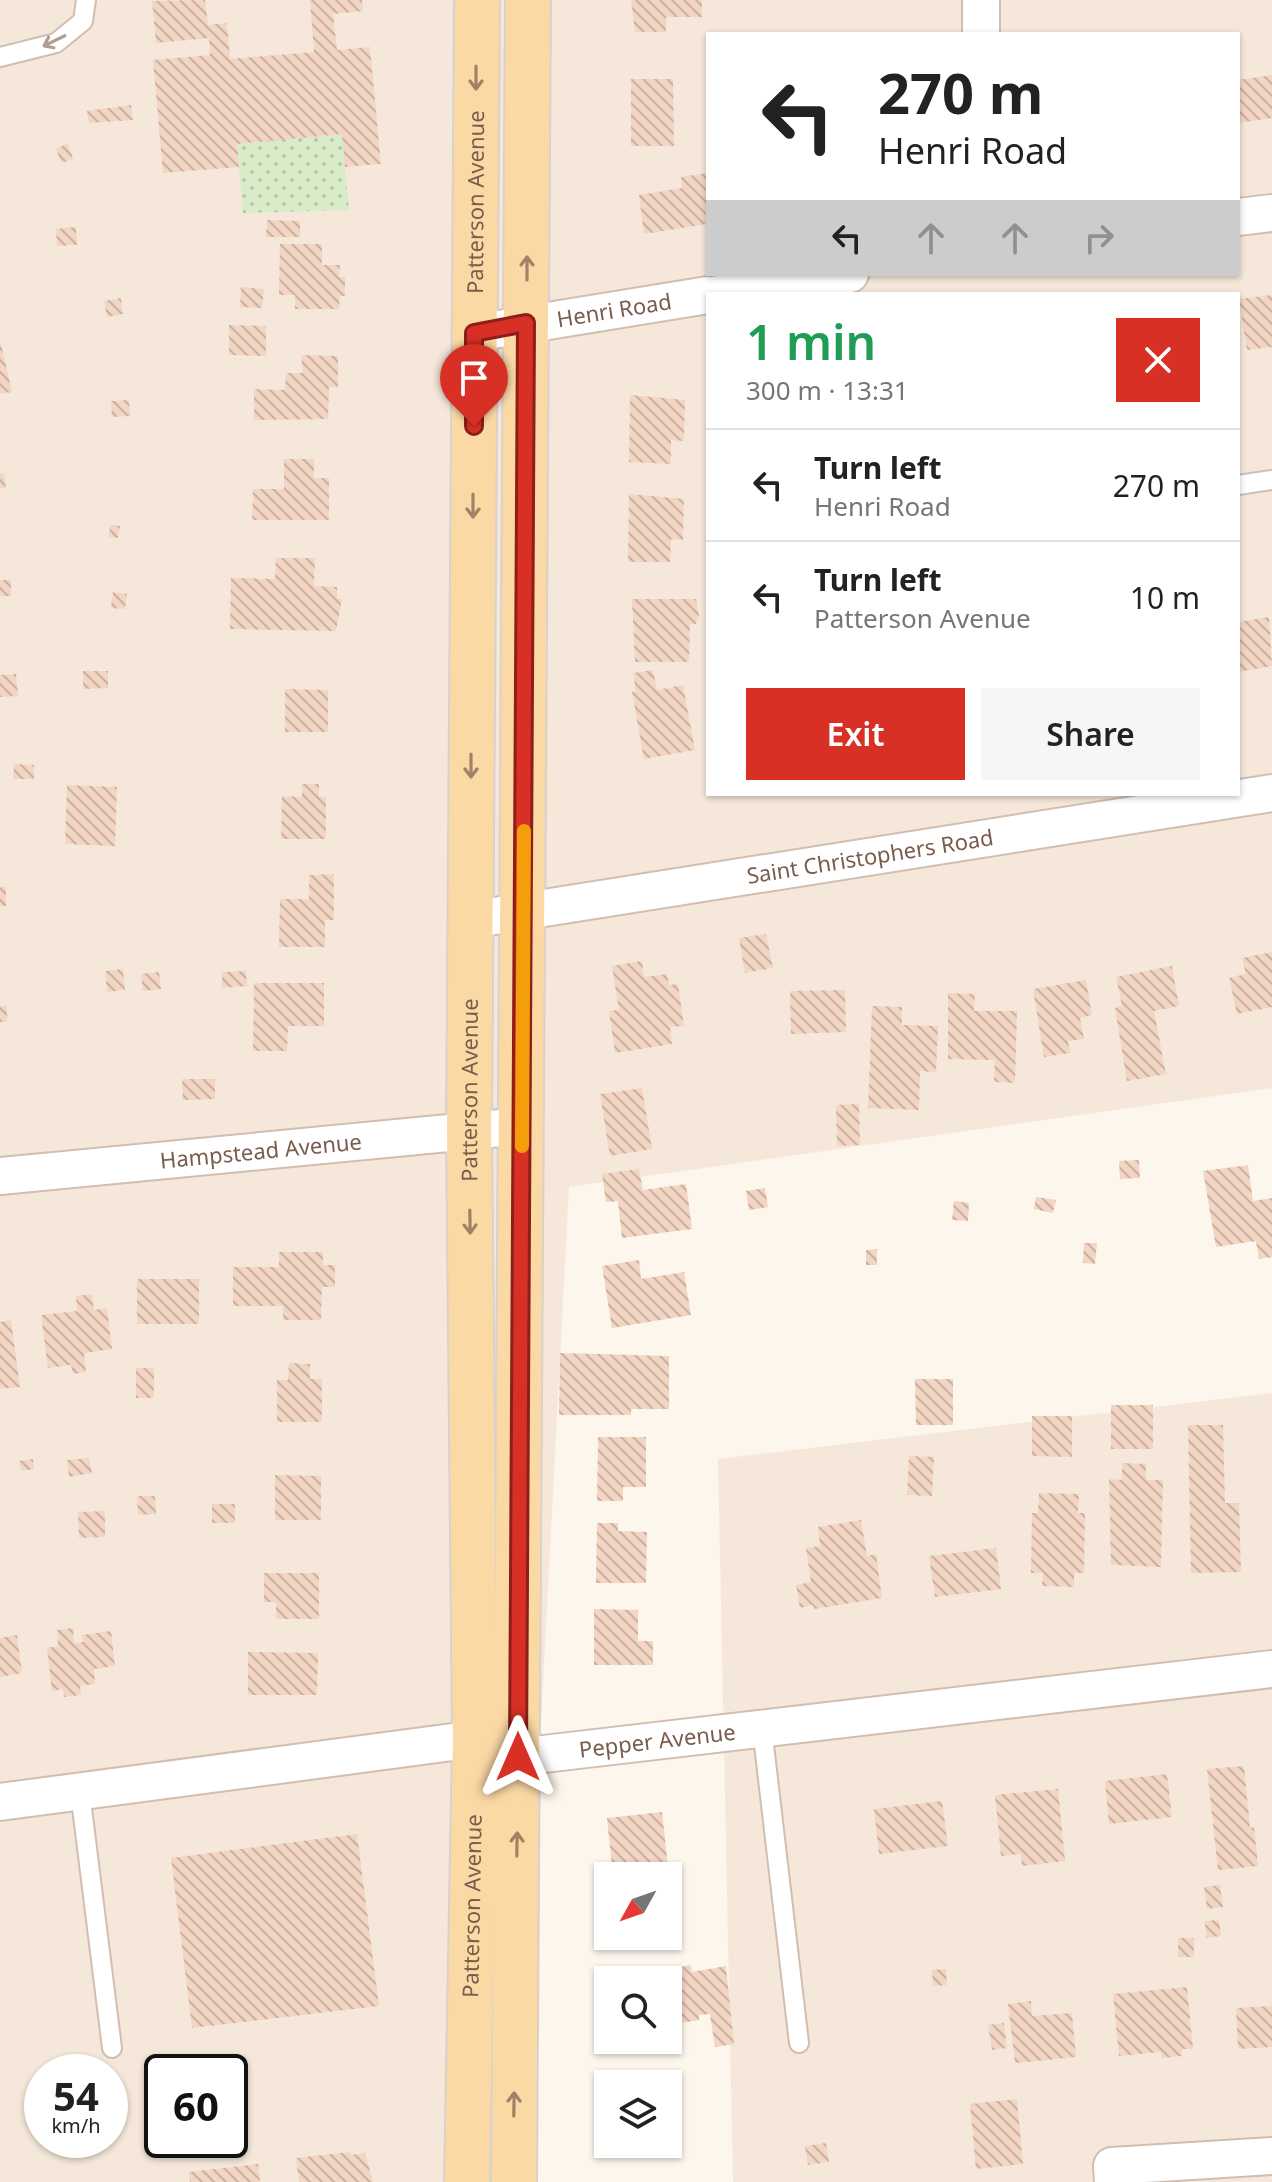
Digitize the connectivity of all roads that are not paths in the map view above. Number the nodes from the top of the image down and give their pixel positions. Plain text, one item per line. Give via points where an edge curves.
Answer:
1 (86, 0) edge
2 (477, 0) edge
3 (528, 0) edge
4 (981, 0) edge
5 (981, 32) edge
6 (0, 57) edge
7 (1272, 213) edge
8 (1240, 217) edge
9 (837, 276) edge
10 (731, 292) edge
11 (706, 295) edge
12 (526, 323) junction
13 (474, 333) junction
14 (1272, 480) edge
15 (1240, 485) edge
16 (1272, 793) edge
17 (523, 912) junction
18 (469, 920) junction
19 (522, 1126) junction
20 (469, 1130) junction
21 (0, 1176) edge
22 (1272, 1669) edge
23 (762, 1728) junction
24 (475, 1739) junction
25 (518, 1757) junction
26 (80, 1792) junction
27 (0, 1802) edge
28 (799, 2043) dead end
29 (112, 2048) dead end
30 (1272, 2156) edge
31 (1112, 2174) edge
32 (467, 2182) edge
33 (514, 2182) edge

1 -> 6 lane via 83,21 56,43
2 -> 13 main road, Patterson Avenue
12 -> 3 main road, Patterson Avenue
4 - 5 street
7 - 8 street
9 - 10 street
11 - 12 street, Henri Road
12 - 13 street, Henri Road
12 - 17 main road, Patterson Avenue
13 -> 18 main road, Patterson Avenue
14 - 15 lane
16 - 17 street, Saint Christophers Road
17 - 18 street, Saint Christophers Road
17 - 19 main road, Patterson Avenue
18 - 20 main road, Patterson Avenue
19 - 20 street, Hampstead Avenue
19 - 25 main road, Patterson Avenue
20 - 21 street, Hampstead Avenue
20 -> 24 main road, Patterson Avenue
22 - 23 street, Pepper Avenue
23 - 25 street, Pepper Avenue
23 - 28 lane
24 - 25 street, Pepper Avenue
24 - 26 street
24 - 32 main road, Patterson Avenue
33 -> 25 main road, Patterson Avenue
26 - 27 street
26 - 29 lane
30 - 31 street

